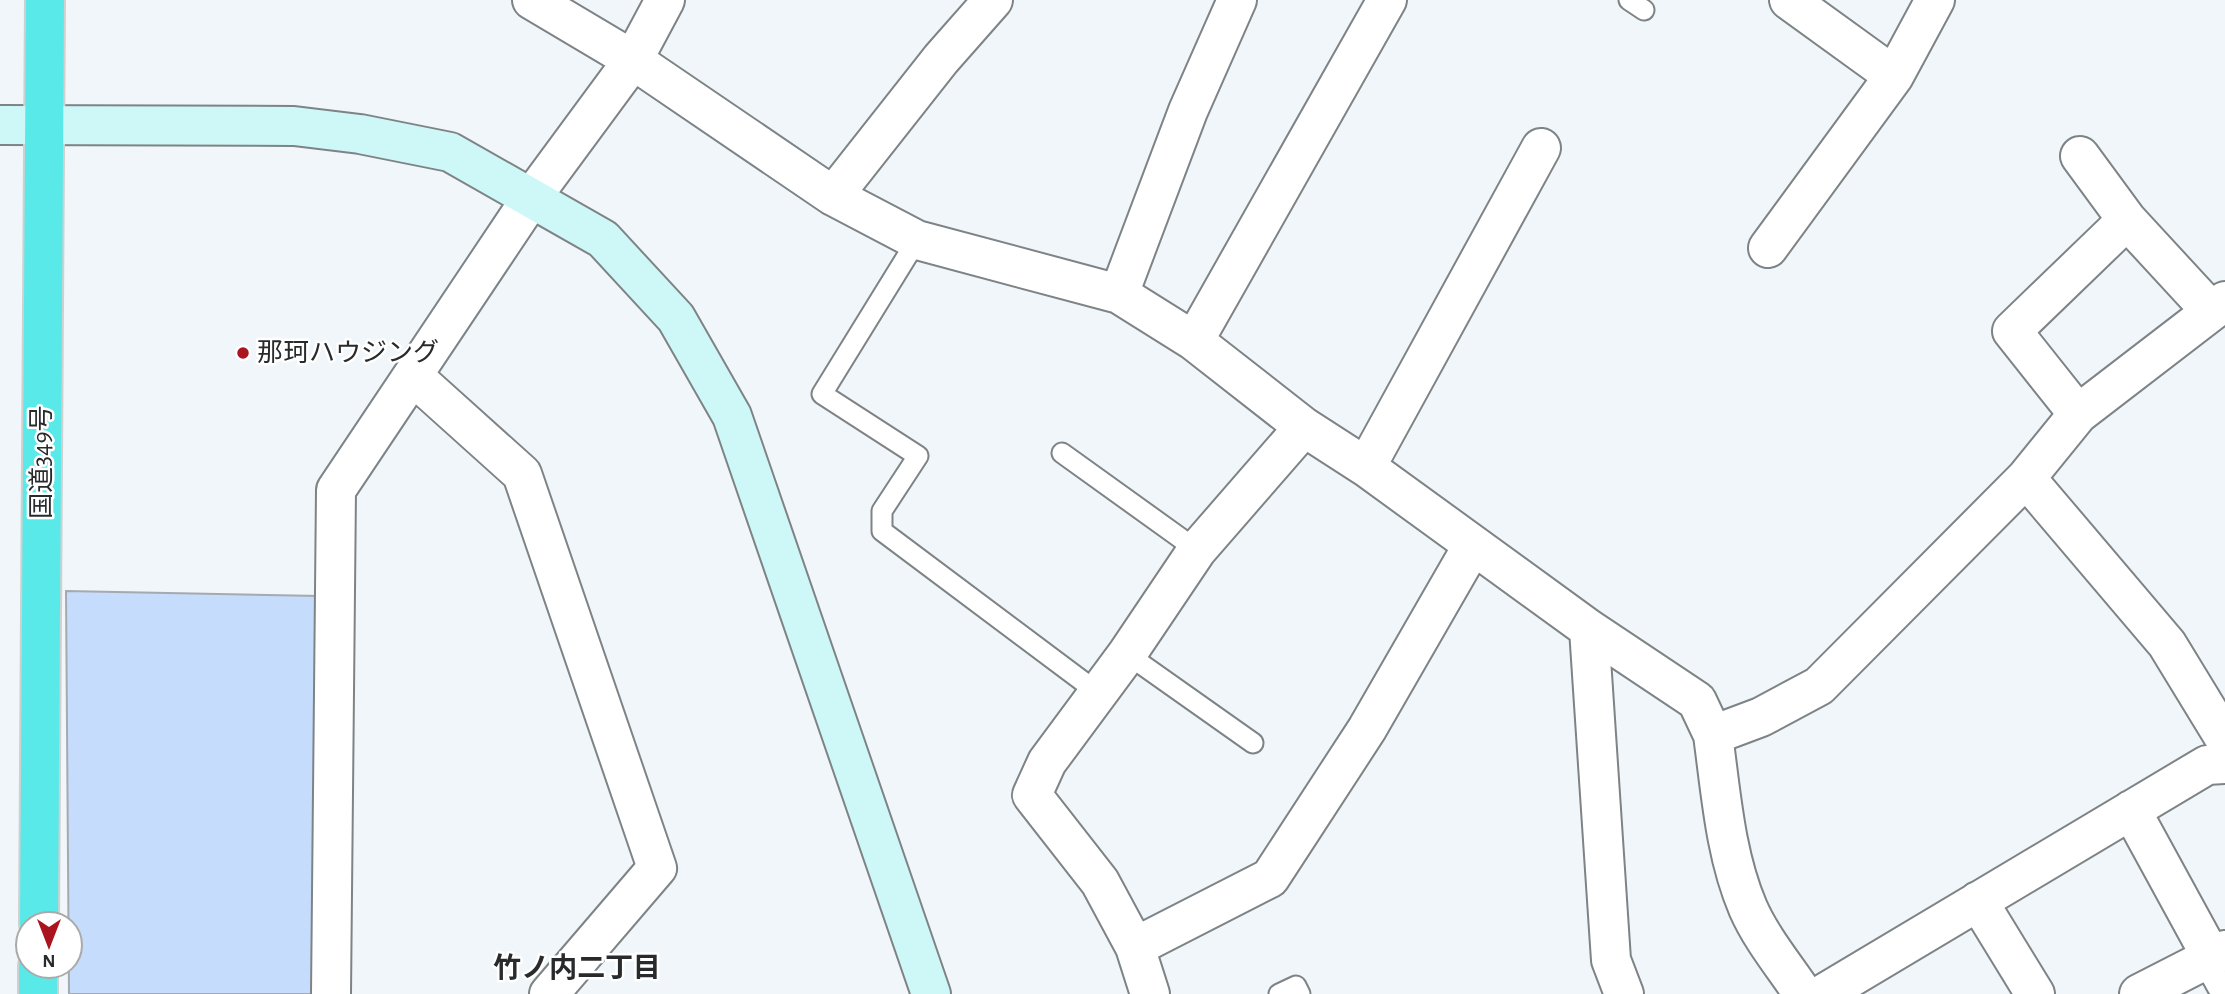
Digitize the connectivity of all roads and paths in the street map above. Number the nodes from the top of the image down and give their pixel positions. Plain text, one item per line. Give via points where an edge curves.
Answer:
1 (46, 0) edge
2 (532, 0) edge
3 (665, 0) edge
4 (993, 0) edge
5 (1237, 0) edge
6 (1387, 0) edge
7 (1789, 0) edge
8 (1935, 0) edge
9 (633, 60) junction
10 (1894, 76) junction
11 (0, 125) edge
12 (45, 126) junction
13 (1541, 148) dead end
14 (2080, 156) dead end
15 (833, 196) junction
16 (532, 197) junction
17 (2127, 220) junction
18 (918, 240) junction
19 (1768, 248) dead end
20 (1119, 294) junction
21 (2218, 306) edge
22 (1194, 341) junction
23 (413, 376) junction
24 (2078, 414) junction
25 (1304, 427) junction
26 (1062, 453) dead end
27 (1366, 467) junction
28 (2026, 478) junction
29 (1473, 545) junction
30 (1198, 550) junction
31 (1588, 629) junction
32 (1127, 654) junction
33 (1097, 692) junction
34 (1713, 735) junction
35 (2225, 739) edge
36 (1253, 743) dead end
37 (2225, 764) edge
38 (2131, 810) junction
39 (1978, 901) junction
40 (39, 910) edge
41 (1135, 947) junction
42 (2220, 963) edge
43 (337, 993) edge
44 (549, 994) edge
45 (931, 994) edge
46 (1150, 994) edge
47 (1279, 994) edge
48 (1300, 994) edge
49 (1624, 994) edge
50 (1803, 994) edge
51 (1823, 994) edge
52 (2035, 994) edge
53 (2139, 994) edge

1 - 12 highway, 国道349号
2 - 9 street
3 - 9 street
4 - 15 street
5 - 20 street via 1188,111
6 - 22 street
7 - 10 street
8 - 10 street
9 - 15 street
9 - 16 street
10 - 19 street
11 - 12 street
12 - 16 street via 294,125 360,134 450,152
12 - 40 highway, 国道349号
13 - 27 street
14 - 17 street
15 - 18 street
16 - 23 street
16 - 45 street via 603,239 676,318 732,416
17 - 21 street
17 - 24 street via 2012,331
18 - 20 street
18 - 33 lane via 822,394 918,456 882,511 882,531
20 - 22 street
21 - 24 street
22 - 25 street
23 - 43 street via 336,490
23 - 44 street via 522,474 657,868
24 - 28 street
25 - 27 street
25 - 30 street
26 - 30 lane
27 - 29 street
28 - 34 street via 1819,686 1761,717
28 - 35 street via 2167,644
29 - 31 street
29 - 41 street via 1367,729 1270,878
30 - 32 street
31 - 34 street via 1697,701
31 - 49 street via 1611,961
32 - 33 street
32 - 36 lane
33 - 41 street via 1047,762 1032,795 1100,882
34 - 50 street via 1736,872 1749,910
37 - 38 street via 2207,765
38 - 39 street
38 - 42 street
39 - 51 street
39 - 52 street
41 - 46 street
42 - 53 street
47 - 48 lane via 1296,986

